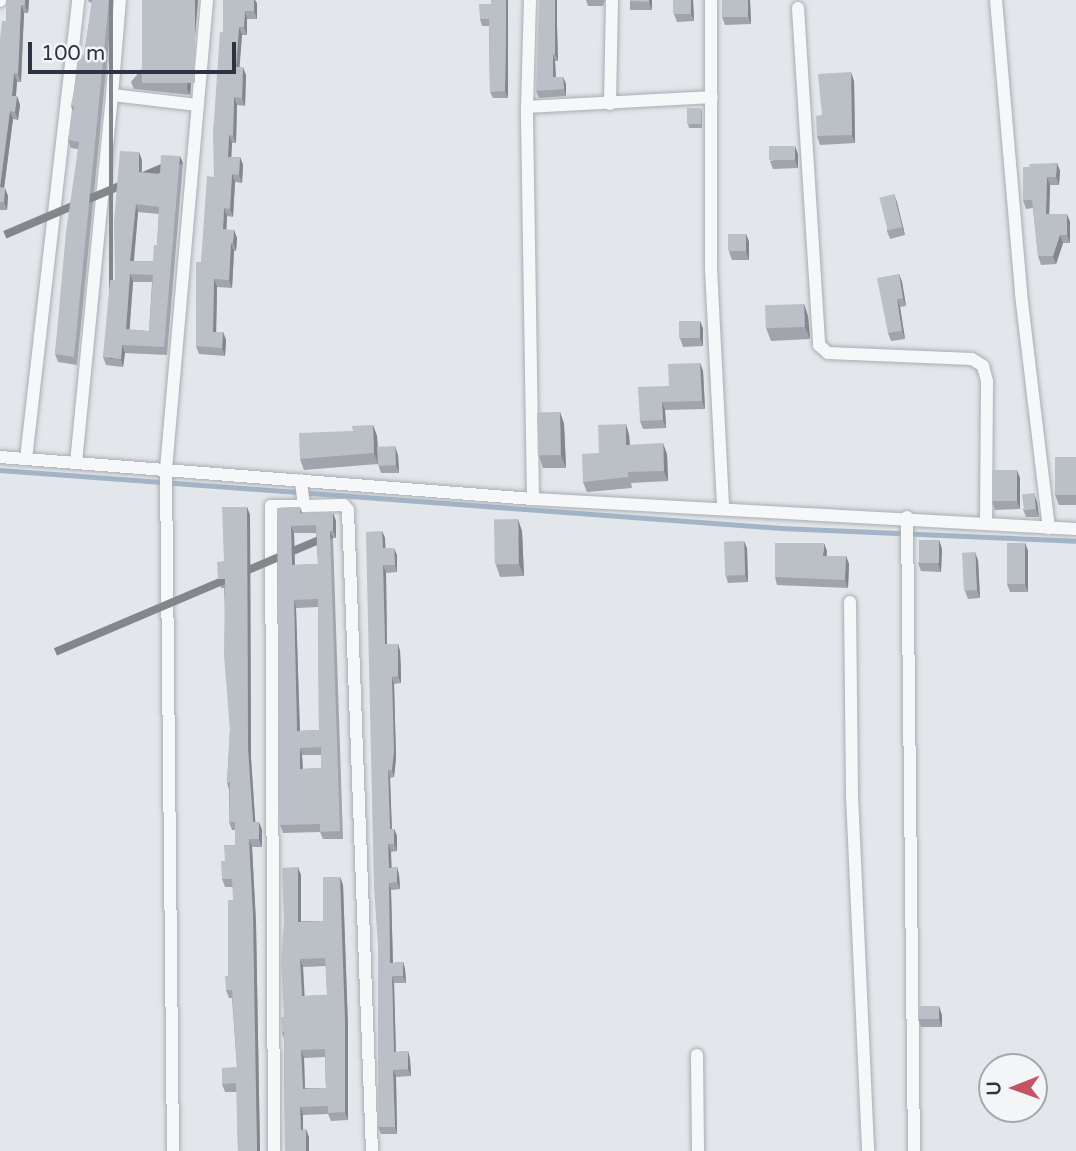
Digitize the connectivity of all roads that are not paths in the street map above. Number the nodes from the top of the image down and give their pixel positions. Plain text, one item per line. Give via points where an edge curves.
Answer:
1 (78, 0) edge
2 (120, 0) edge
3 (207, 0) edge
4 (530, 0) edge
5 (612, 0) edge
6 (711, 0) edge
7 (996, 0) edge
8 (798, 8) dead end
9 (112, 95) junction
10 (712, 97) junction
11 (610, 104) junction
12 (197, 105) junction
13 (527, 107) junction
14 (0, 457) edge
15 (26, 459) junction
16 (76, 463) junction
17 (166, 469) junction
18 (301, 483) junction
19 (533, 499) junction
20 (304, 503) junction
21 (723, 508) junction
22 (907, 520) junction
23 (986, 523) junction
24 (1049, 528) junction
25 (1076, 529) edge
26 (850, 602) dead end
27 (697, 1055) dead end
28 (173, 1151) edge
29 (274, 1151) edge
30 (372, 1151) edge
31 (698, 1151) edge
32 (868, 1151) edge
33 (914, 1151) edge

1 - 15 street
2 - 9 street
3 - 12 street
4 - 13 street
5 - 11 street
6 - 10 street
7 - 24 street via 1021,294
8 - 23 street via 819,345 828,353 972,359 983,366
9 - 12 street
9 - 16 street
10 - 11 street
10 - 21 street via 711,268
11 - 13 street
12 - 17 street
13 - 19 street
14 - 15 street
15 - 16 street
16 - 17 street
17 - 18 street
17 - 28 street
18 - 19 street
18 - 20 street
19 - 21 street
20 - 29 street via 271,506
20 - 30 street via 344,505 348,510
21 - 22 street
22 - 23 street
22 - 33 street
23 - 24 street
24 - 25 street
26 - 32 street via 853,810
27 - 31 street

